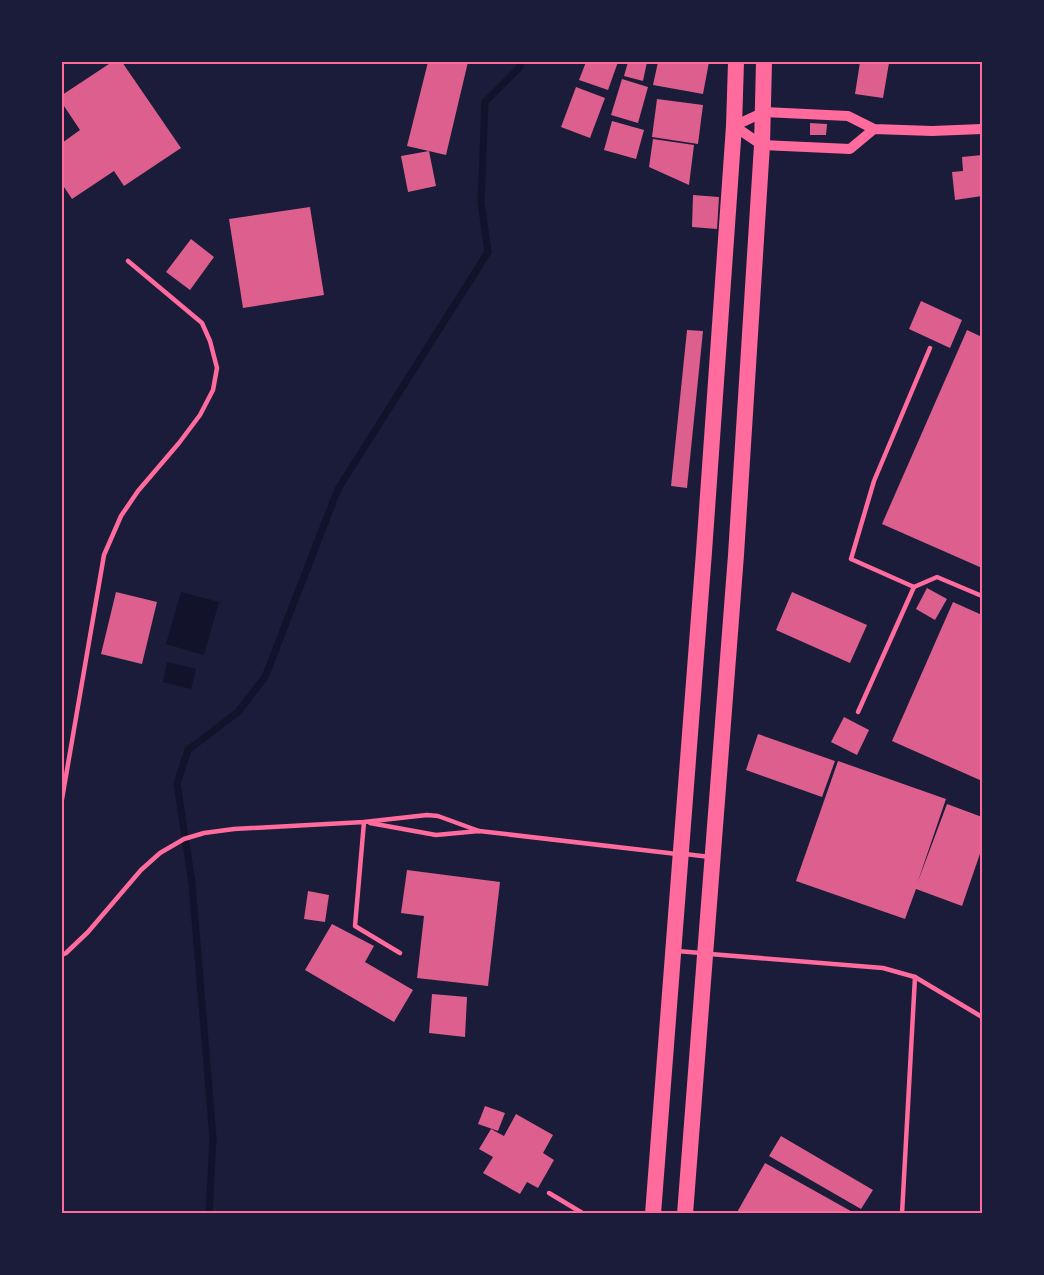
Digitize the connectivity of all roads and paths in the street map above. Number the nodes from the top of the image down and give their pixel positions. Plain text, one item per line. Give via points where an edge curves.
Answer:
1 (736, 62) edge
2 (764, 62) edge
3 (764, 112) junction
4 (734, 126) junction
5 (874, 129) junction
6 (982, 129) edge
7 (762, 145) junction
8 (128, 261) dead end
9 (930, 348) dead end
10 (914, 587) junction
11 (982, 596) edge
12 (858, 712) dead end
13 (62, 800) edge
14 (364, 822) junction
15 (478, 831) junction
16 (680, 854) junction
17 (712, 857) junction
18 (672, 951) junction
19 (400, 953) dead end
20 (705, 953) junction
21 (64, 954) edge
22 (915, 978) junction
23 (982, 1017) edge
24 (549, 1193) dead end
25 (584, 1214) edge
26 (653, 1214) edge
27 (685, 1214) edge
28 (902, 1214) edge

1 - 4 highway
2 - 3 highway
3 - 4 street
3 - 5 street via 848,116
3 - 7 highway
4 - 7 street
4 - 16 highway
5 - 6 street
5 - 7 street via 850,148
7 - 17 highway
8 - 13 lane via 202,323 217,368 213,390 200,415 138,490 121,516 104,555
9 - 10 lane via 874,481 851,559
10 - 11 lane via 936,577
10 - 12 lane
14 - 15 lane via 436,835
14 - 15 lane via 427,815
14 - 19 lane via 355,926
14 - 21 lane via 234,829 194,836 160,853 141,870
15 - 16 lane
16 - 17 lane
16 - 18 highway
17 - 20 highway
18 - 20 lane
18 - 26 highway
20 - 22 lane via 883,968
20 - 27 highway
22 - 23 lane
22 - 28 lane
24 - 25 lane

